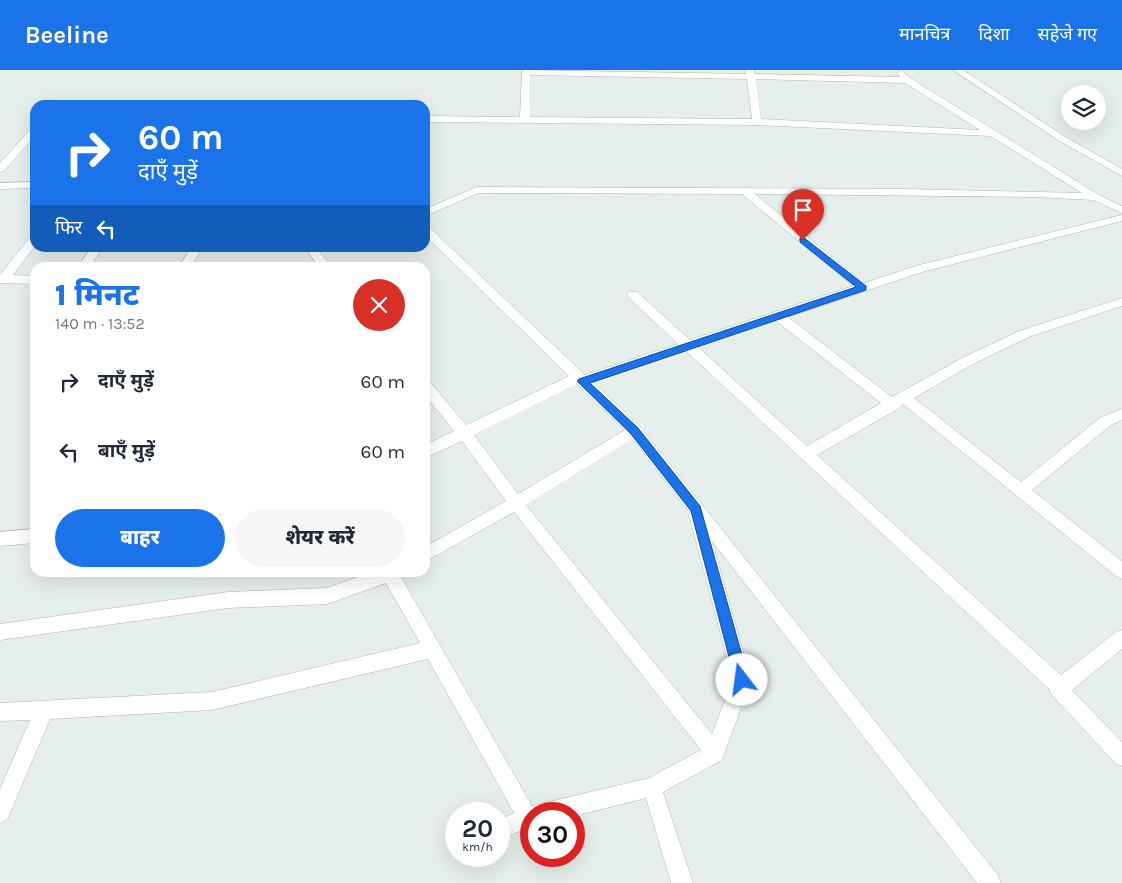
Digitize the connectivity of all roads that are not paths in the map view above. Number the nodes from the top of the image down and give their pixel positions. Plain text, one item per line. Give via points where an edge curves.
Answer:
1 (899, 70) edge
2 (957, 70) edge
3 (751, 73) edge
4 (907, 80) junction
5 (430, 119) edge
6 (525, 119) junction
7 (757, 122) junction
8 (992, 133) junction
9 (30, 136) edge
10 (0, 169) edge
11 (1122, 173) edge
12 (30, 185) edge
13 (0, 186) edge
14 (744, 191) junction
15 (1095, 197) junction
16 (1122, 210) edge
17 (430, 211) edge
18 (1122, 218) edge
19 (430, 234) edge
20 (30, 244) edge
21 (313, 252) edge
22 (322, 262) edge
23 (2, 279) edge
24 (30, 280) edge
25 (863, 288) junction
26 (633, 295) dead end
27 (1122, 302) edge
28 (778, 316) junction
29 (690, 346) junction
30 (580, 379) junction
31 (430, 392) edge
32 (899, 402) junction
33 (1122, 414) edge
34 (634, 431) junction
35 (465, 434) junction
36 (430, 450) edge
37 (807, 454) junction
38 (1020, 491) junction
39 (516, 503) junction
40 (696, 509) junction
41 (30, 536) edge
42 (0, 539) edge
43 (430, 552) edge
44 (1122, 571) edge
45 (380, 577) edge
46 (393, 577) edge
47 (0, 632) edge
48 (1122, 638) edge
49 (432, 649) junction
50 (1059, 686) junction
51 (44, 710) junction
52 (0, 712) edge
53 (715, 753) junction
54 (1122, 756) edge
55 (652, 787) junction
56 (524, 802) edge
57 (585, 803) edge
58 (0, 813) edge
59 (682, 883) edge
60 (990, 883) edge

1 - 4 street
2 - 11 street via 1061,138
3 - 4 street
3 - 6 street via 526,72
3 - 7 street
4 - 8 street
5 - 6 street
6 - 7 street
7 - 8 street
8 - 15 street
9 - 10 street
12 - 13 street
14 - 15 street
14 - 17 street via 477,190
14 - 25 street
15 - 16 street
18 - 25 street via 919,270
19 - 30 street
20 - 23 street
21 - 22 street
23 - 24 street
25 - 28 street
26 - 29 street
27 - 32 street via 1026,333 954,368
28 - 29 street
28 - 32 street
29 - 30 street
29 - 37 street
30 - 34 street
30 - 35 street
31 - 35 street
32 - 37 street
32 - 38 street
33 - 38 street via 1106,421
34 - 39 street
34 - 40 street
35 - 36 street
35 - 39 street
37 - 50 street
38 - 44 street
39 - 43 street
39 - 53 street
40 - 53 street via 742,680
40 - 60 street
41 - 42 street
45 - 47 street via 327,596 228,600
46 - 49 street
48 - 50 street
49 - 51 street via 212,701
49 - 56 street
50 - 54 street via 1062,695
51 - 52 street
51 - 58 street
53 - 55 street
55 - 57 street
55 - 59 street

